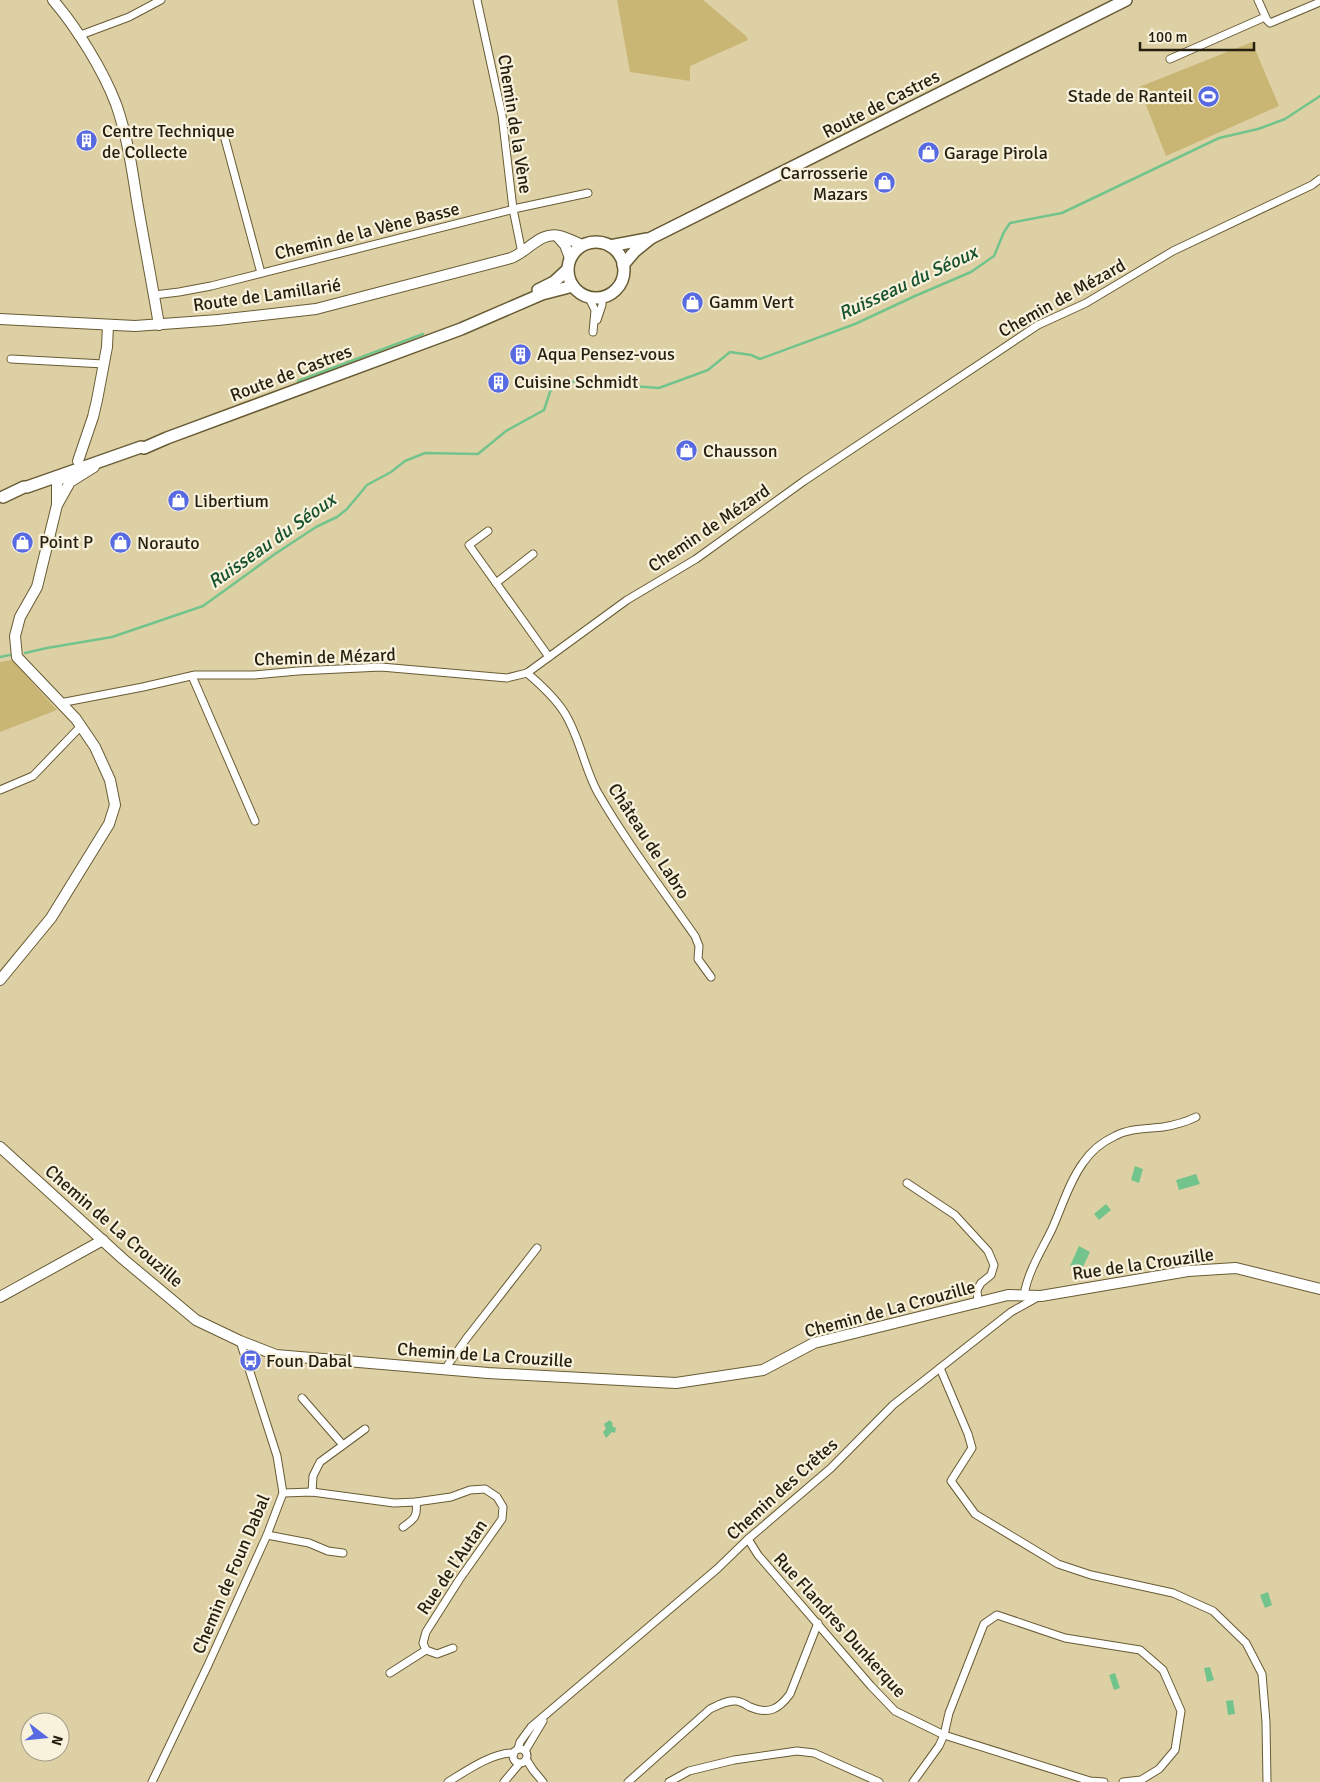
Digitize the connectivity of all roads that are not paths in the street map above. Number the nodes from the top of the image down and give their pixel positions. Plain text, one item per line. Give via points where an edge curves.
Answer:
1 (53, 0) edge
2 (161, 0) edge
3 (478, 0) edge
4 (1126, 0) edge
5 (1258, 0) edge
6 (1320, 2) edge
7 (1266, 17) junction
8 (78, 36) junction
9 (1170, 58) dead end
10 (225, 139) dead end
11 (1320, 179) edge
12 (588, 193) dead end
13 (513, 209) junction
14 (556, 235) junction
15 (651, 238) junction
16 (582, 245) junction
17 (610, 246) junction
18 (522, 253) junction
19 (570, 258) junction
20 (623, 265) junction
21 (567, 270) junction
22 (261, 273) junction
23 (573, 286) junction
24 (154, 295) junction
25 (588, 296) junction
26 (602, 297) junction
27 (0, 319) edge
28 (108, 325) junction
29 (159, 325) junction
30 (427, 341) junction
31 (11, 359) dead end
32 (104, 364) junction
33 (114, 456) junction
34 (78, 460) dead end
35 (65, 475) junction
36 (1, 498) edge
37 (57, 505) junction
38 (488, 531) dead end
39 (533, 554) dead end
40 (496, 583) junction
41 (549, 657) junction
42 (527, 673) junction
43 (192, 676) junction
44 (60, 703) junction
45 (80, 726) junction
46 (0, 790) edge
47 (255, 821) dead end
48 (711, 977) dead end
49 (0, 980) edge
50 (1196, 1117) dead end
51 (0, 1148) edge
52 (907, 1183) dead end
53 (103, 1240) junction
54 (537, 1248) dead end
55 (1320, 1289) edge
56 (1026, 1295) junction
57 (1041, 1296) junction
58 (0, 1297) edge
59 (976, 1304) junction
60 (240, 1341) junction
61 (940, 1368) junction
62 (445, 1369) junction
63 (302, 1398) dead end
64 (365, 1428) dead end
65 (343, 1445) junction
66 (312, 1492) junction
67 (283, 1493) junction
68 (416, 1502) junction
69 (403, 1526) dead end
70 (267, 1535) junction
71 (748, 1539) junction
72 (342, 1553) dead end
73 (818, 1623) junction
74 (453, 1648) dead end
75 (426, 1650) junction
76 (390, 1673) dead end
77 (944, 1735) junction
78 (520, 1757) junction
79 (505, 1780) edge
80 (152, 1782) edge
81 (448, 1782) edge
82 (543, 1782) edge
83 (628, 1782) edge
84 (669, 1782) edge
85 (879, 1782) edge
86 (913, 1782) edge
87 (1104, 1782) edge
88 (1123, 1782) edge
89 (1267, 1782) edge

1 - 8 street
2 - 8 street
3 - 13 street, Chemin de la Vène via 502,115
4 - 15 main road, Route de Castres
5 - 7 street
6 - 7 street via 1270,23
7 - 9 street
8 - 24 street via 108,86 121,121
10 - 22 street
11 - 41 street, Chemin de Mézard via 1173,251 1086,303 1038,325 804,481 696,559 627,600
12 - 13 street, Chemin de la Vène Basse
13 - 18 street, Chemin de la Vène
13 - 22 street, Chemin de la Vène Basse
14 - 16 street
14 - 18 street, Route de Lamillarié via 543,236
14 - 19 street
15 - 17 main road, Route de Castres
15 - 20 main road, Route de Castres
16 - 17 main road via 597,242
16 - 19 main road
17 - 20 main road
18 - 29 street, Route de Lamillarié via 316,309
19 - 21 main road
20 - 26 main road via 616,288
21 - 23 main road
21 - 30 main road, Route de Castres via 541,289
22 - 24 street, Chemin de la Vène Basse via 194,290
23 - 25 main road
23 - 30 main road, Route de Castres via 542,294
24 - 29 street
25 - 26 main road
25 - 26 street via 595,310 592,332
27 - 28 street, Route de Lamillarié
28 - 29 street, Route de Lamillarié
28 - 32 street
30 - 33 main road, Route de Castres via 144,448
31 - 32 street
32 - 34 street via 94,417
33 - 35 main road, Route de Castres
33 - 37 street via 70,482
35 - 36 main road, Route de Castres via 24,487
35 - 37 street via 57,482
37 - 44 street via 37,587 20,617 15,636 17,657
38 - 40 street via 469,545
39 - 40 street
40 - 41 street
41 - 42 street, Chemin de Mézard
42 - 43 street, Chemin de Mézard via 508,678 381,667
42 - 48 street, Château de Labro via 564,712 596,790 641,861 695,936 698,959
43 - 44 street, Chemin de Mézard
43 - 47 street
44 - 45 street
45 - 46 street via 33,776
45 - 49 street via 95,746 110,780 115,805 109,824 51,918
50 - 56 street via 1172,1125 1118,1134 1091,1153 1078,1171 1029,1276
51 - 53 street, Chemin de La Crouzille
52 - 59 street via 955,1215 988,1251 994,1265 991,1275 977,1290
53 - 58 street
53 - 60 street, Chemin de La Crouzille via 196,1320
54 - 62 street
55 - 57 street, Rue de la Crouzille via 1236,1268 1188,1271
56 - 57 street, Rue de la Crouzille
56 - 59 street, Chemin de La Crouzille via 1008,1295
57 - 61 street, Chemin des Crêtes via 1011,1312
59 - 62 street, Chemin de La Crouzille via 814,1343 763,1370 676,1383
60 - 62 street, Chemin de La Crouzille via 276,1355
60 - 67 street, Chemin de Foun Dabal via 277,1456
61 - 71 street, Chemin des Crêtes via 893,1405 830,1468
61 - 89 street via 972,1448 951,1481 975,1514 1058,1564 1091,1575 1174,1593 1213,1611 1246,1642 1262,1674
63 - 65 street
64 - 65 street
65 - 66 street via 320,1462
66 - 67 street, Rue de l'Autan
66 - 68 street, Rue de l'Autan via 394,1503
67 - 70 street, Chemin de Foun Dabal
68 - 69 street via 418,1512
68 - 75 street, Rue de l'Autan via 485,1489 497,1496 503,1507 502,1519 426,1632
70 - 72 street
70 - 80 street, Chemin de Foun Dabal
71 - 73 street, Rue Flandres Dunkerque via 758,1555
71 - 78 street, Chemin des Crêtes via 531,1727 520,1742
73 - 77 street, Rue Flandres Dunkerque via 895,1711
73 - 83 street via 790,1694 783,1703 765,1711 737,1701 710,1708
74 - 75 street via 437,1654
75 - 76 street
77 - 86 street
77 - 87 street, Rue Flandres Dunkerque via 1090,1781
77 - 88 street via 949,1713 984,1624 997,1615 1064,1638 1140,1650 1163,1670 1181,1711 1175,1750 1159,1769 1141,1780
78 - 79 street, Chemin des Crêtes
78 - 81 street via 504,1753
78 - 82 street
84 - 85 street via 689,1771 734,1760 797,1751 814,1754

